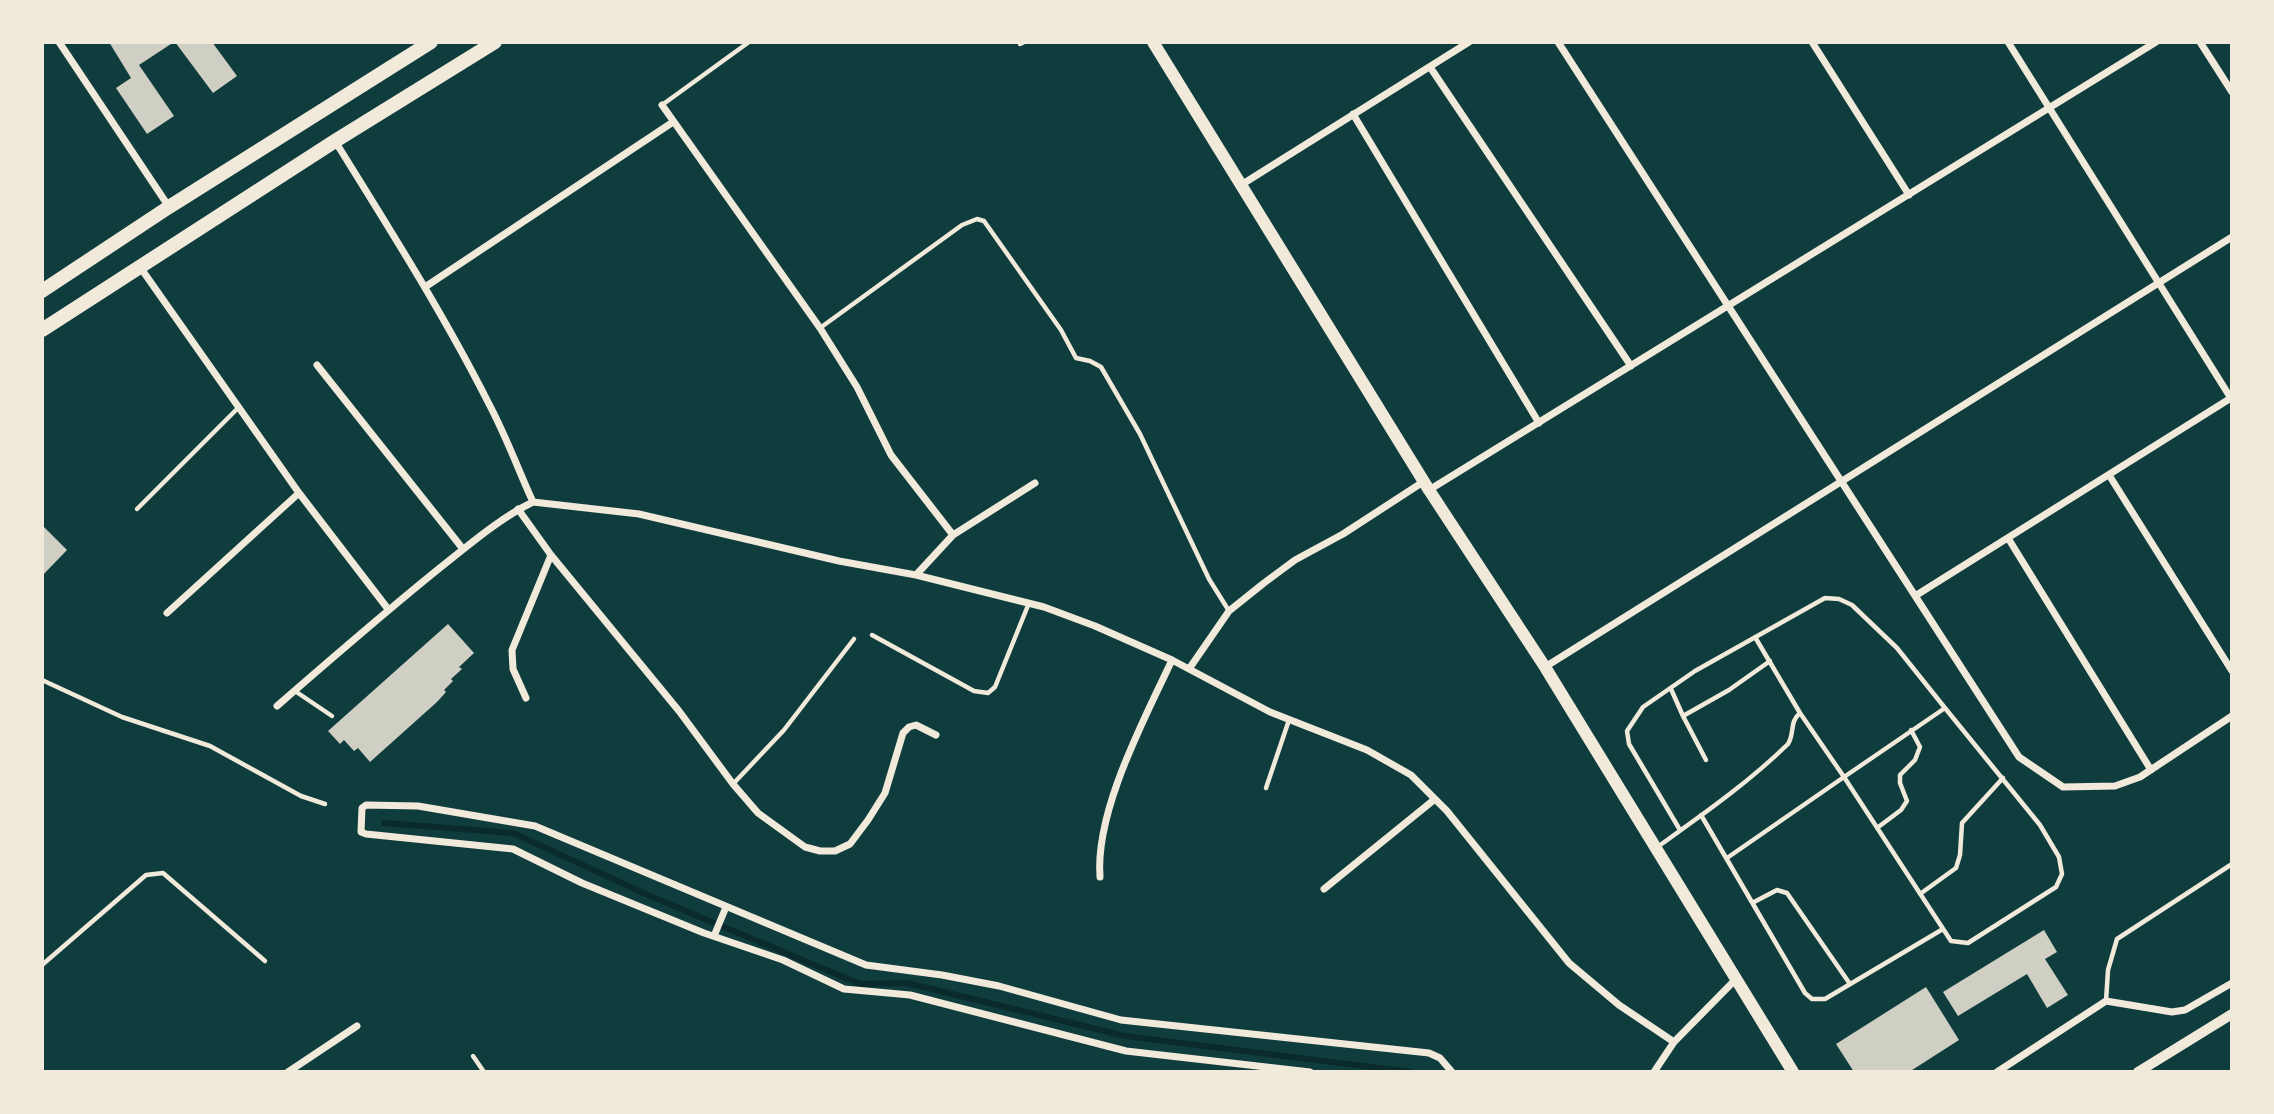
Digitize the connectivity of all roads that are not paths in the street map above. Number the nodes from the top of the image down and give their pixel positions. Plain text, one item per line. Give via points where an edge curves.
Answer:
1 (59, 42) edge
2 (431, 42) edge
3 (495, 42) edge
4 (749, 42) edge
5 (1153, 42) edge
6 (1469, 42) edge
7 (1558, 42) edge
8 (1812, 42) edge
9 (2008, 42) edge
10 (2157, 42) edge
11 (2200, 42) edge
12 (1430, 67) junction
13 (2232, 92) edge
14 (662, 105) joint
15 (2049, 108) junction
16 (1353, 114) junction
17 (673, 122) junction
18 (335, 141) junction
19 (1241, 184) junction
20 (1909, 195) junction
21 (169, 207) junction
22 (2232, 236) edge
23 (140, 267) junction
24 (2158, 282) junction
25 (425, 287) junction
26 (42, 290) edge
27 (1728, 306) junction
28 (820, 328) junction
29 (42, 330) edge
30 (317, 365) dead end
31 (1631, 366) junction
32 (2231, 399) edge
33 (239, 408) junction
34 (1539, 423) junction
35 (2109, 475) junction
36 (1841, 481) junction
37 (1035, 483) dead end
38 (1426, 486) junction
39 (299, 492) junction
40 (533, 502) junction
41 (137, 509) dead end
42 (518, 509) junction
43 (953, 536) junction
44 (2008, 538) junction
45 (463, 549) junction
46 (551, 555) junction
47 (916, 575) junction
48 (1915, 596) junction
49 (1029, 603) junction
50 (388, 609) junction
51 (1229, 611) junction
52 (167, 613) dead end
53 (872, 635) dead end
54 (1755, 637) junction
55 (854, 639) dead end
56 (1172, 660) junction
57 (1770, 661) junction
58 (1545, 667) junction
59 (1189, 669) junction
60 (2232, 671) edge
61 (42, 680) edge
62 (1671, 689) junction
63 (294, 691) junction
64 (526, 698) dead end
65 (277, 706) dead end
66 (1945, 708) junction
67 (1800, 713) junction
68 (332, 716) dead end
69 (1683, 716) junction
70 (2232, 716) edge
71 (1289, 720) junction
72 (1911, 730) junction
73 (936, 735) dead end
74 (1706, 760) dead end
75 (2151, 769) junction
76 (1844, 776) junction
77 (2003, 778) junction
78 (733, 784) junction
79 (1266, 789) dead end
80 (1435, 799) junction
81 (325, 804) dead end
82 (1701, 815) junction
83 (1877, 828) junction
84 (1681, 830) junction
85 (1656, 848) junction
86 (1727, 858) junction
87 (2232, 864) edge
88 (1100, 877) dead end
89 (1324, 889) dead end
90 (1920, 894) junction
91 (1754, 902) junction
92 (725, 911) junction
93 (1943, 929) junction
94 (715, 933) junction
95 (265, 961) dead end
96 (42, 965) edge
97 (1735, 980) junction
98 (2232, 983) edge
99 (1850, 984) junction
100 (2106, 1002) junction
101 (2232, 1014) edge
102 (358, 1026) dead end
103 (1674, 1042) junction
104 (473, 1056) dead end
105 (288, 1072) edge
106 (484, 1072) edge
107 (1310, 1072) edge
108 (1452, 1072) edge
109 (1654, 1072) edge
110 (1793, 1072) edge
111 (1997, 1072) edge
112 (2138, 1072) edge

1 - 21 street
2 - 21 main road
3 - 18 main road
4 - 14 lane
5 - 19 main road
6 - 12 street
7 - 27 street
8 - 20 street
9 - 15 street
10 - 15 street
11 - 13 street
12 - 16 street
12 - 31 street
14 - 17 street
15 - 20 street
15 - 24 street
16 - 19 street
16 - 34 street
17 - 25 street
17 - 28 street
18 - 23 main road
18 - 25 street
19 - 38 main road
20 - 27 street
21 - 26 main road
22 - 24 street
23 - 29 main road
23 - 33 street
24 - 32 street
24 - 36 street
25 - 40 street via 489,402
27 - 31 street
27 - 36 street
28 - 43 street via 857,387 891,455
28 - 51 lane via 962,225 984,221 1076,358 1101,367
30 - 45 street
31 - 34 street
32 - 35 street
33 - 39 street
33 - 41 lane
34 - 38 street
35 - 44 street
35 - 60 street
36 - 48 street
36 - 58 street
37 - 43 street
38 - 51 street via 1295,560
38 - 58 main road
39 - 50 street
39 - 52 street
40 - 42 street
40 - 47 street via 639,514
42 - 45 street
42 - 46 street
43 - 47 street
44 - 48 street
44 - 75 street
45 - 50 street
46 - 64 street via 512,650 513,669
46 - 78 street
47 - 49 street
48 - 75 street via 2019,757 2063,787 2115,786
49 - 53 lane via 995,687 988,693 974,691
49 - 56 street
50 - 63 street
51 - 59 street
54 - 57 lane
54 - 62 lane
54 - 66 lane via 1825,598 1839,599 1852,605 1897,648
55 - 78 lane via 784,730
56 - 59 street
56 - 88 street via 1110,808 1101,836
57 - 67 lane
57 - 69 lane
58 - 85 main road
59 - 71 street
61 - 81 lane via 122,717 210,746 301,796
62 - 69 lane
62 - 84 lane via 1643,707 1627,731 1629,744
63 - 65 street
63 - 68 lane
66 - 72 lane
66 - 77 lane
67 - 76 lane
67 - 82 lane via 1792,721 1788,744 1755,776
69 - 74 lane
70 - 75 street
71 - 79 lane
71 - 80 street via 1367,750 1411,775
72 - 76 lane
72 - 83 lane via 1920,747 1899,775 1907,800
73 - 78 street via 915,725 903,733 885,793 850,844 835,852 805,847 785,835
76 - 83 lane
76 - 86 lane
77 - 90 lane via 1962,823 1956,868
77 - 93 lane via 2040,825 2059,857 2062,874 2056,887 1968,943 1951,942
80 - 89 street
80 - 103 street via 1569,963 1619,1005
82 - 84 lane
82 - 86 lane
83 - 90 lane
84 - 85 lane
85 - 97 main road
86 - 91 lane
87 - 100 lane via 2118,939 2108,970
90 - 93 lane
91 - 99 lane via 1776,890 1787,893
91 - 99 lane via 1812,999 1825,999
92 - 94 street
92 - 94 street via 535,826 418,806 362,807 361,832 366,834 513,849 582,883
92 - 108 street via 866,965 999,986 1121,1020 1429,1053
93 - 99 lane
94 - 107 street via 844,989 910,995 1126,1051
95 - 96 lane via 163,873 146,875
97 - 103 street
97 - 110 main road
98 - 100 street via 2185,1010 2172,1012
100 - 111 street
101 - 112 street
102 - 105 street
103 - 109 street
104 - 106 lane

